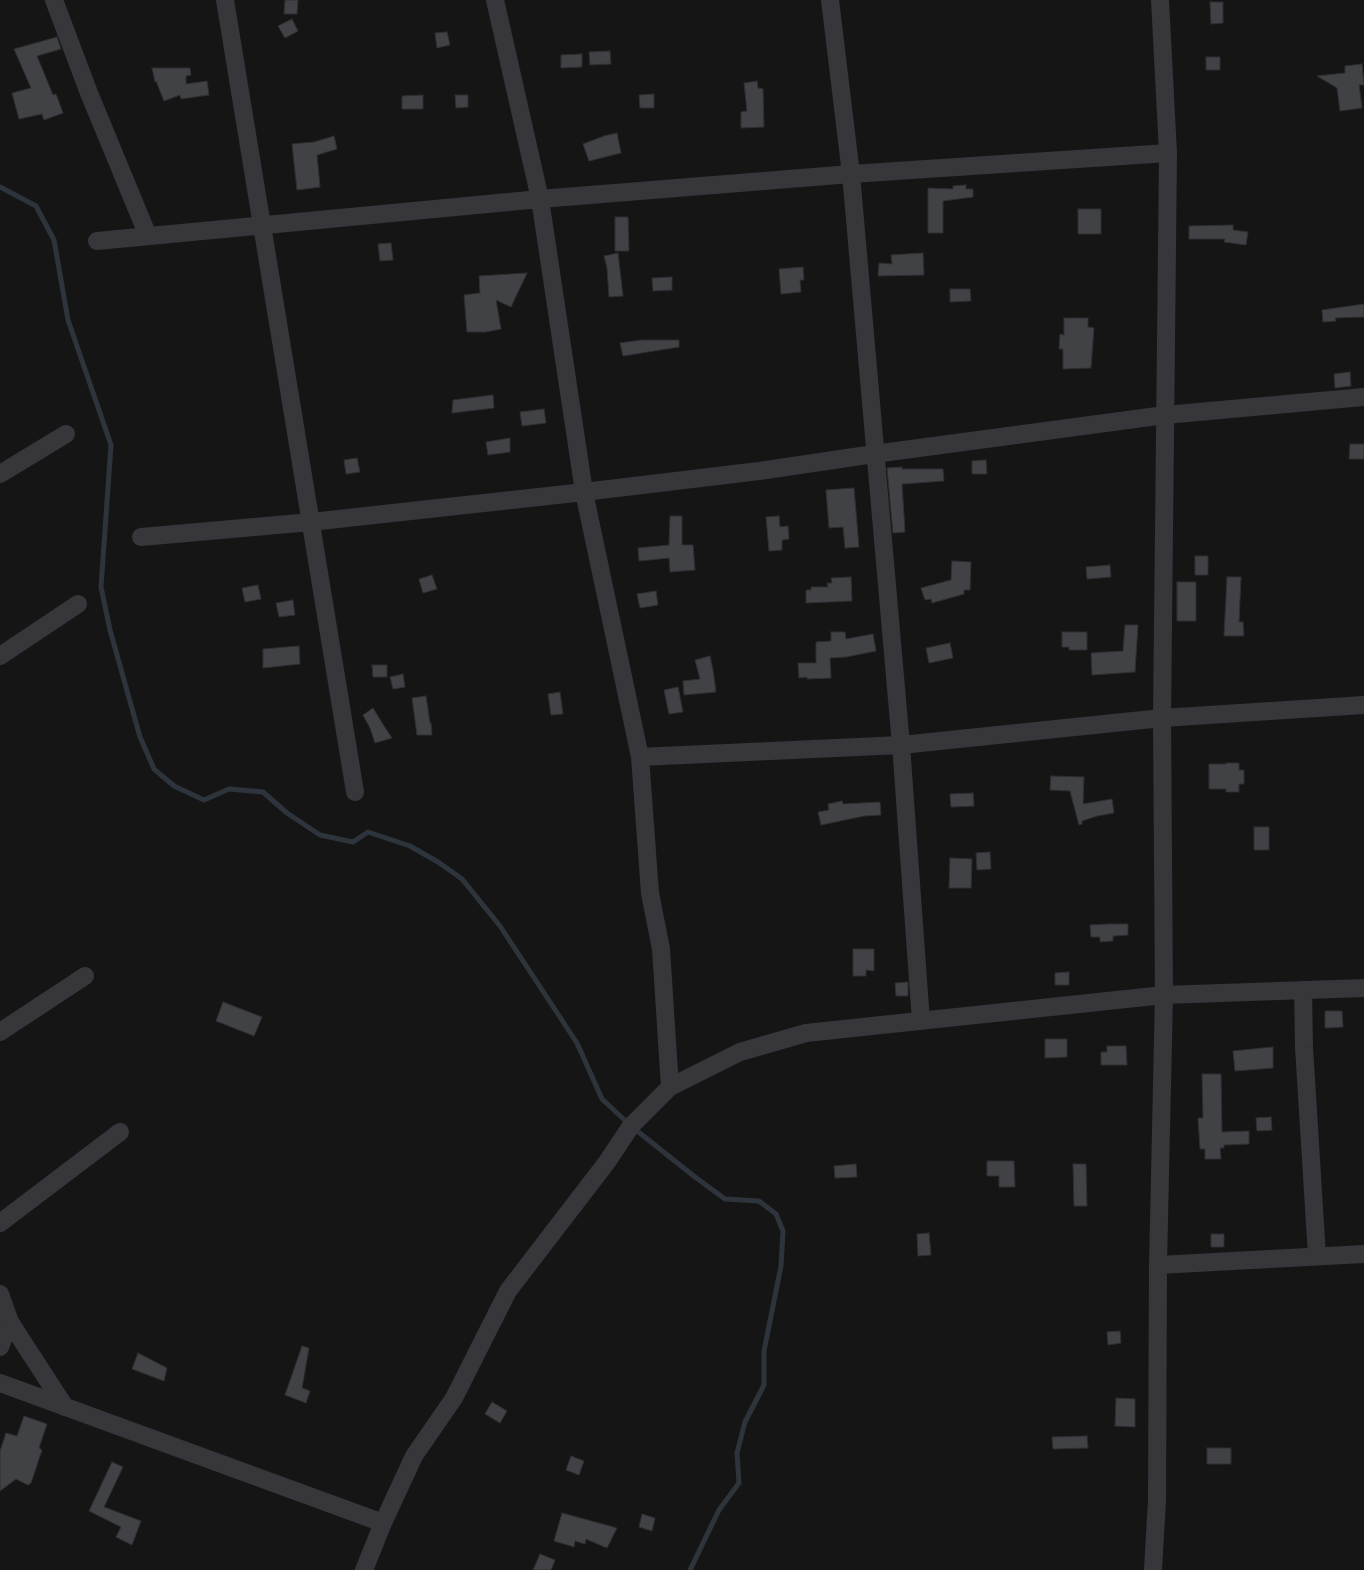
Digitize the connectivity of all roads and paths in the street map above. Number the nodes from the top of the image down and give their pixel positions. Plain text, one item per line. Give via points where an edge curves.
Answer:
1 (54, 0) edge
2 (224, 0) edge
3 (495, 0) edge
4 (830, 0) edge
5 (1160, 0) edge
6 (1168, 153) junction
7 (850, 174) junction
8 (540, 198) junction
9 (262, 226) junction
10 (148, 236) junction
11 (97, 241) dead end
12 (1364, 397) edge
13 (1165, 415) junction
14 (66, 434) dead end
15 (874, 454) junction
16 (0, 474) edge
17 (584, 492) junction
18 (311, 522) junction
19 (141, 537) dead end
20 (78, 604) dead end
21 (0, 656) edge
22 (1364, 705) edge
23 (1162, 718) junction
24 (901, 745) junction
25 (640, 757) junction
26 (355, 792) dead end
27 (85, 976) dead end
28 (1364, 988) edge
29 (1303, 990) junction
30 (1164, 995) junction
31 (921, 1021) junction
32 (0, 1032) edge
33 (670, 1087) junction
34 (120, 1132) dead end
35 (0, 1222) edge
36 (1364, 1254) edge
37 (1317, 1256) junction
38 (1158, 1265) junction
39 (0, 1294) edge
40 (10, 1322) junction
41 (0, 1347) edge
42 (0, 1383) edge
43 (65, 1407) junction
44 (383, 1523) junction
45 (364, 1570) edge
46 (1153, 1570) edge

1 - 10 street
2 - 9 street
3 - 8 street
4 - 7 street
5 - 6 street
6 - 7 street
6 - 13 street
7 - 8 street
7 - 15 street
8 - 9 street
8 - 17 street
9 - 10 street
9 - 18 street
10 - 11 street
12 - 13 street
13 - 15 street
13 - 23 street
14 - 16 street
15 - 17 street
15 - 24 street
17 - 18 street
17 - 25 street
18 - 19 street
18 - 26 street
20 - 21 street
22 - 23 street
23 - 24 street
23 - 30 street
24 - 25 street
24 - 31 street
25 - 33 street via 650,893 661,949
27 - 32 street
28 - 29 street
29 - 30 street
29 - 37 street
30 - 31 street
30 - 38 street
31 - 33 street via 806,1033 740,1052
33 - 44 street via 631,1126 508,1291 454,1398 414,1456
34 - 35 street
36 - 37 street
37 - 38 street
38 - 46 street
39 - 40 street
40 - 41 street
40 - 43 street
42 - 43 street
43 - 44 street
44 - 45 street

